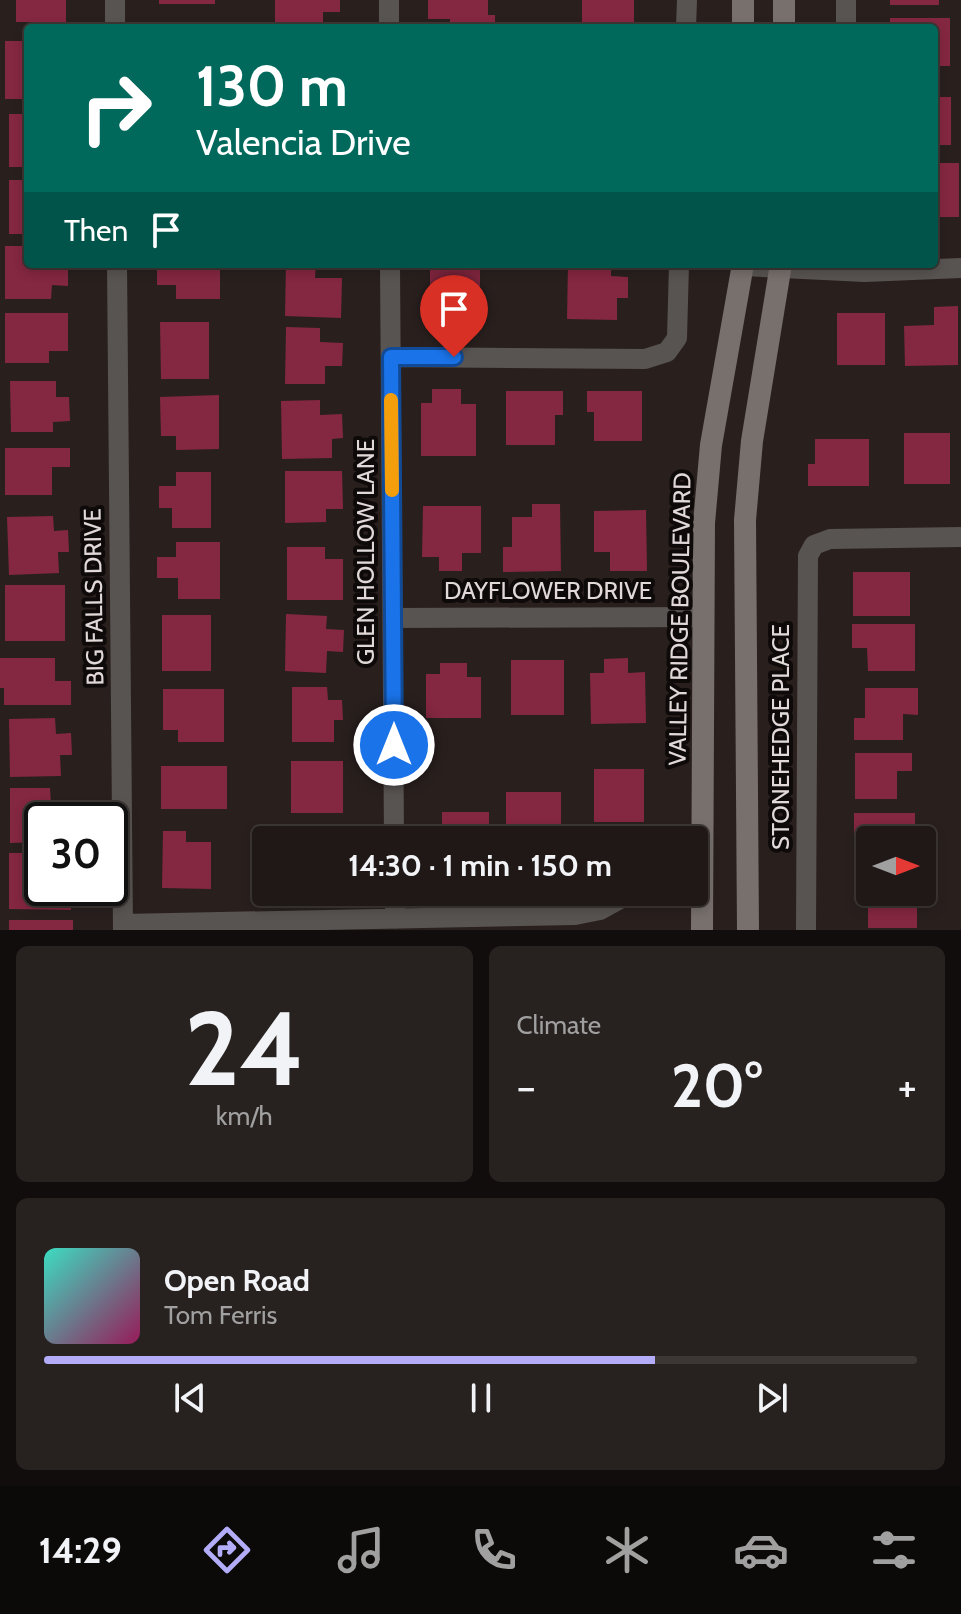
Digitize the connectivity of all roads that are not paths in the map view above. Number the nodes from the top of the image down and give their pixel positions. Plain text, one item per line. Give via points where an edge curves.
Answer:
1 (115, 0) edge
2 (389, 0) edge
3 (687, 0) edge
4 (743, 0) edge
5 (784, 0) edge
6 (846, 0) edge
7 (115, 24) edge
8 (389, 24) edge
9 (686, 24) edge
10 (743, 24) edge
11 (784, 24) edge
12 (846, 24) edge
13 (117, 268) edge
14 (390, 268) edge
15 (679, 268) edge
16 (742, 268) edge
17 (780, 268) edge
18 (865, 268) edge
19 (961, 268) edge
20 (391, 357) junction
21 (961, 537) edge
22 (704, 617) junction
23 (393, 618) junction
24 (394, 826) edge
25 (395, 906) edge
26 (607, 906) edge
27 (395, 919) junction
28 (123, 927) edge
29 (702, 930) edge
30 (748, 930) edge
31 (806, 930) edge

1 - 7 street
2 - 8 street
3 - 9 street
4 - 10 main road
5 - 11 main road
6 - 12 street
13 - 28 street, BIG FALLS DRIVE
14 - 20 street, GLEN HOLLOW LANE
15 - 20 street via 677,338 667,352 645,359
16 - 22 main road, VALLEY RIDGE BOULEVARD via 711,445
17 - 30 main road via 745,520
18 - 19 street
20 - 23 street, GLEN HOLLOW LANE
21 - 31 street, STONEHEDGE PLACE via 830,539 814,545 808,556
22 - 23 street, DAYFLOWER DRIVE
22 - 29 main road, VALLEY RIDGE BOULEVARD
23 - 24 street, GLEN HOLLOW LANE
25 - 27 street
26 - 27 street via 575,915
27 - 28 street

